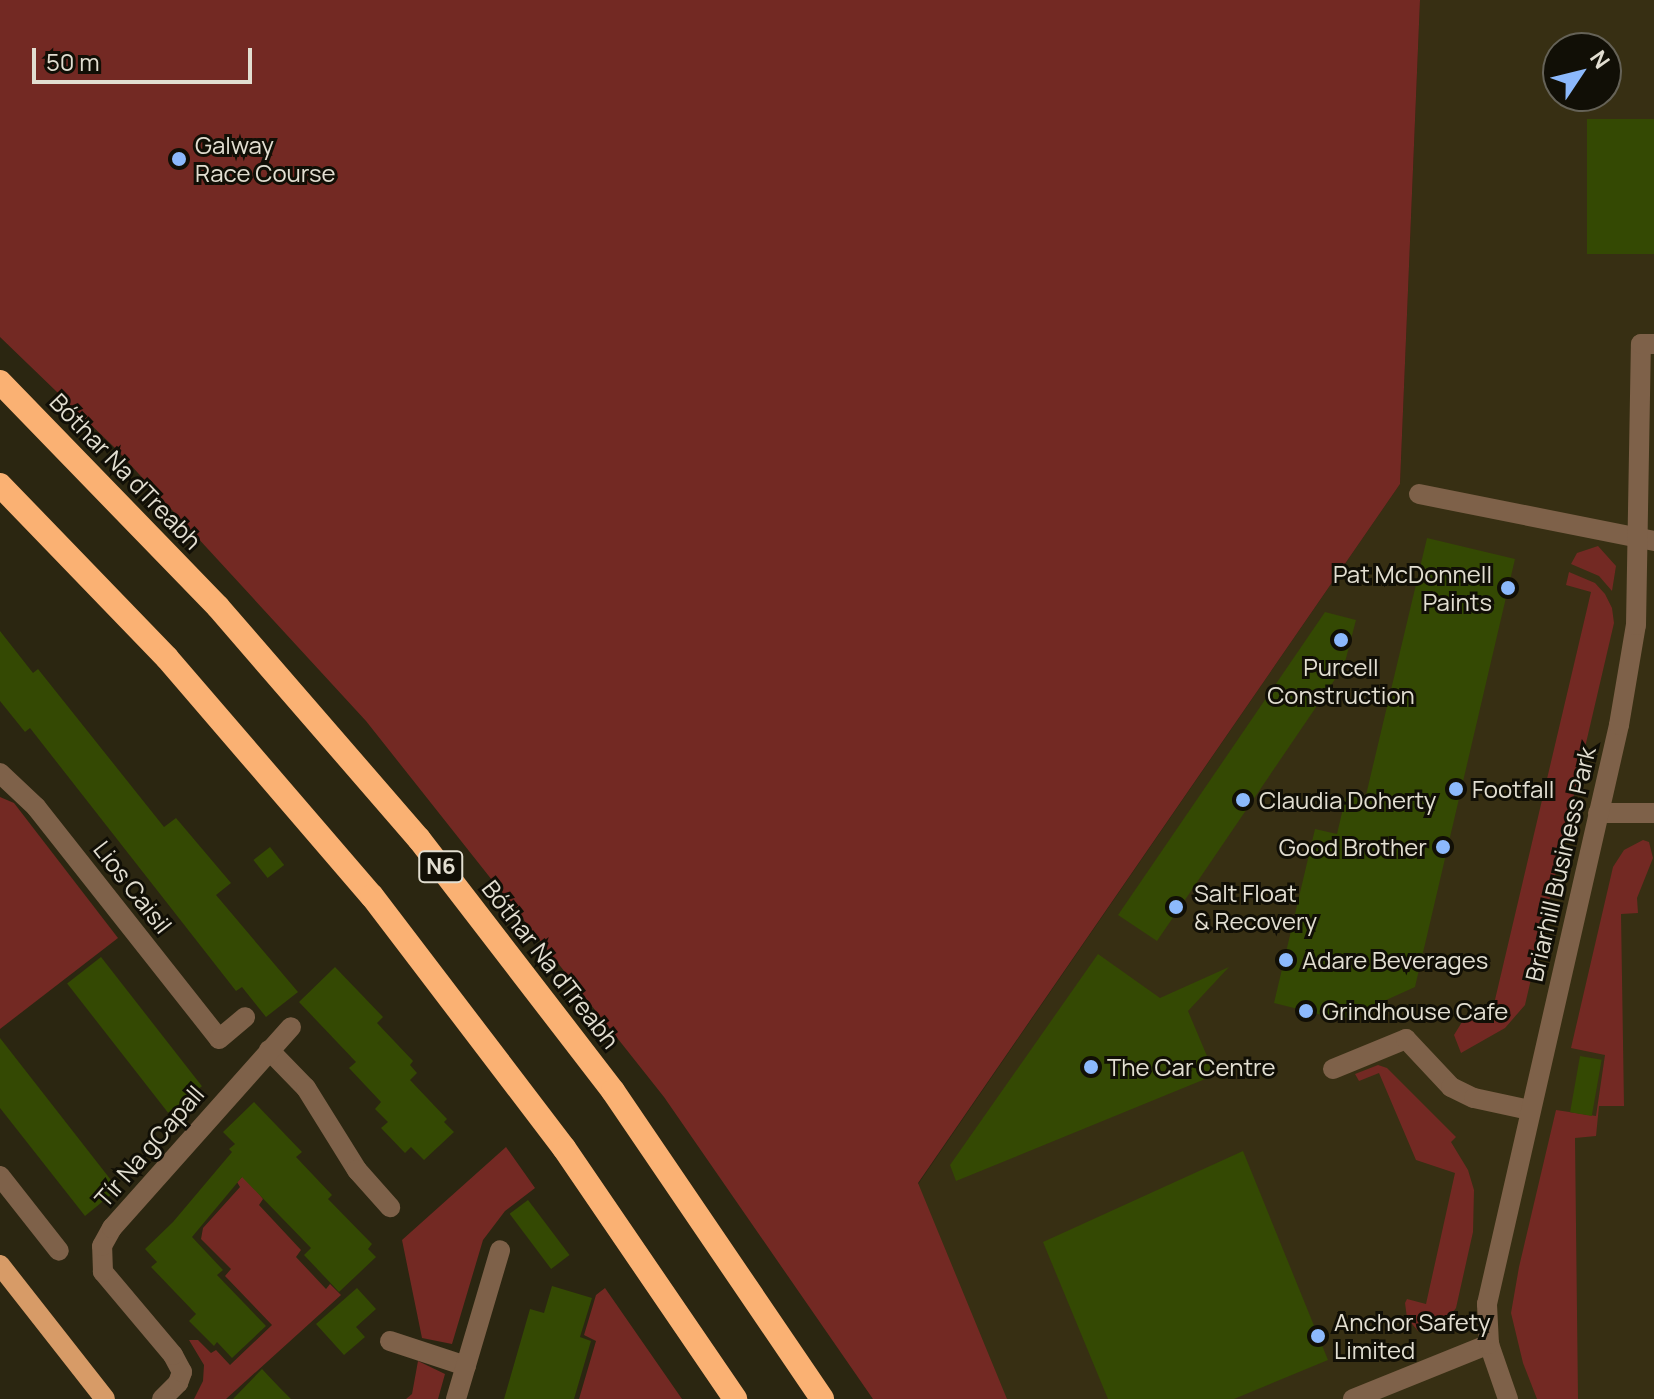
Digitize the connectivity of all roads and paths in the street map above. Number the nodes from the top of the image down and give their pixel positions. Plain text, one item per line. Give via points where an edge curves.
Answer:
1 (1654, 344) edge
2 (0, 382) edge
3 (0, 485) edge
4 (1419, 494) dead end
5 (1647, 540) edge
6 (1645, 625) edge
7 (0, 773) edge
8 (1598, 813) junction
9 (1654, 813) edge
10 (245, 1017) dead end
11 (291, 1027) dead end
12 (269, 1050) junction
13 (1333, 1069) dead end
14 (1529, 1110) junction
15 (0, 1176) edge
16 (390, 1207) dead end
17 (500, 1250) dead end
18 (59, 1251) dead end
19 (0, 1265) edge
20 (390, 1341) dead end
21 (1489, 1344) junction
22 (466, 1366) junction
23 (105, 1399) edge
24 (162, 1399) edge
25 (456, 1399) edge
26 (735, 1399) edge
27 (822, 1399) edge
28 (1353, 1399) edge
29 (1508, 1399) edge

1 - 5 street, Briarhill Business Park via 1641,344
2 - 27 highway, Bóthar Na dTreabh / N6 via 218,607 419,839 613,1091
3 - 26 highway via 184,678 372,896 564,1148
4 - 5 street
5 - 6 street, Briarhill Business Park
6 - 8 street, Briarhill Business Park
7 - 10 street, Lios Caisil via 36,807 219,1039
8 - 9 street
8 - 14 street, Briarhill Business Park
11 - 12 street, Tír Na gCapall
12 - 16 street via 306,1088 357,1170
12 - 24 street, Tír Na gCapall via 112,1228 102,1246 103,1272 182,1372
13 - 14 street via 1406,1039 1451,1087 1474,1098
14 - 21 street, Briarhill Business Park via 1487,1304
15 - 18 street
17 - 22 street
19 - 23 main road
20 - 22 street
21 - 28 street
21 - 29 street, Briarhill Business Park
22 - 25 street

